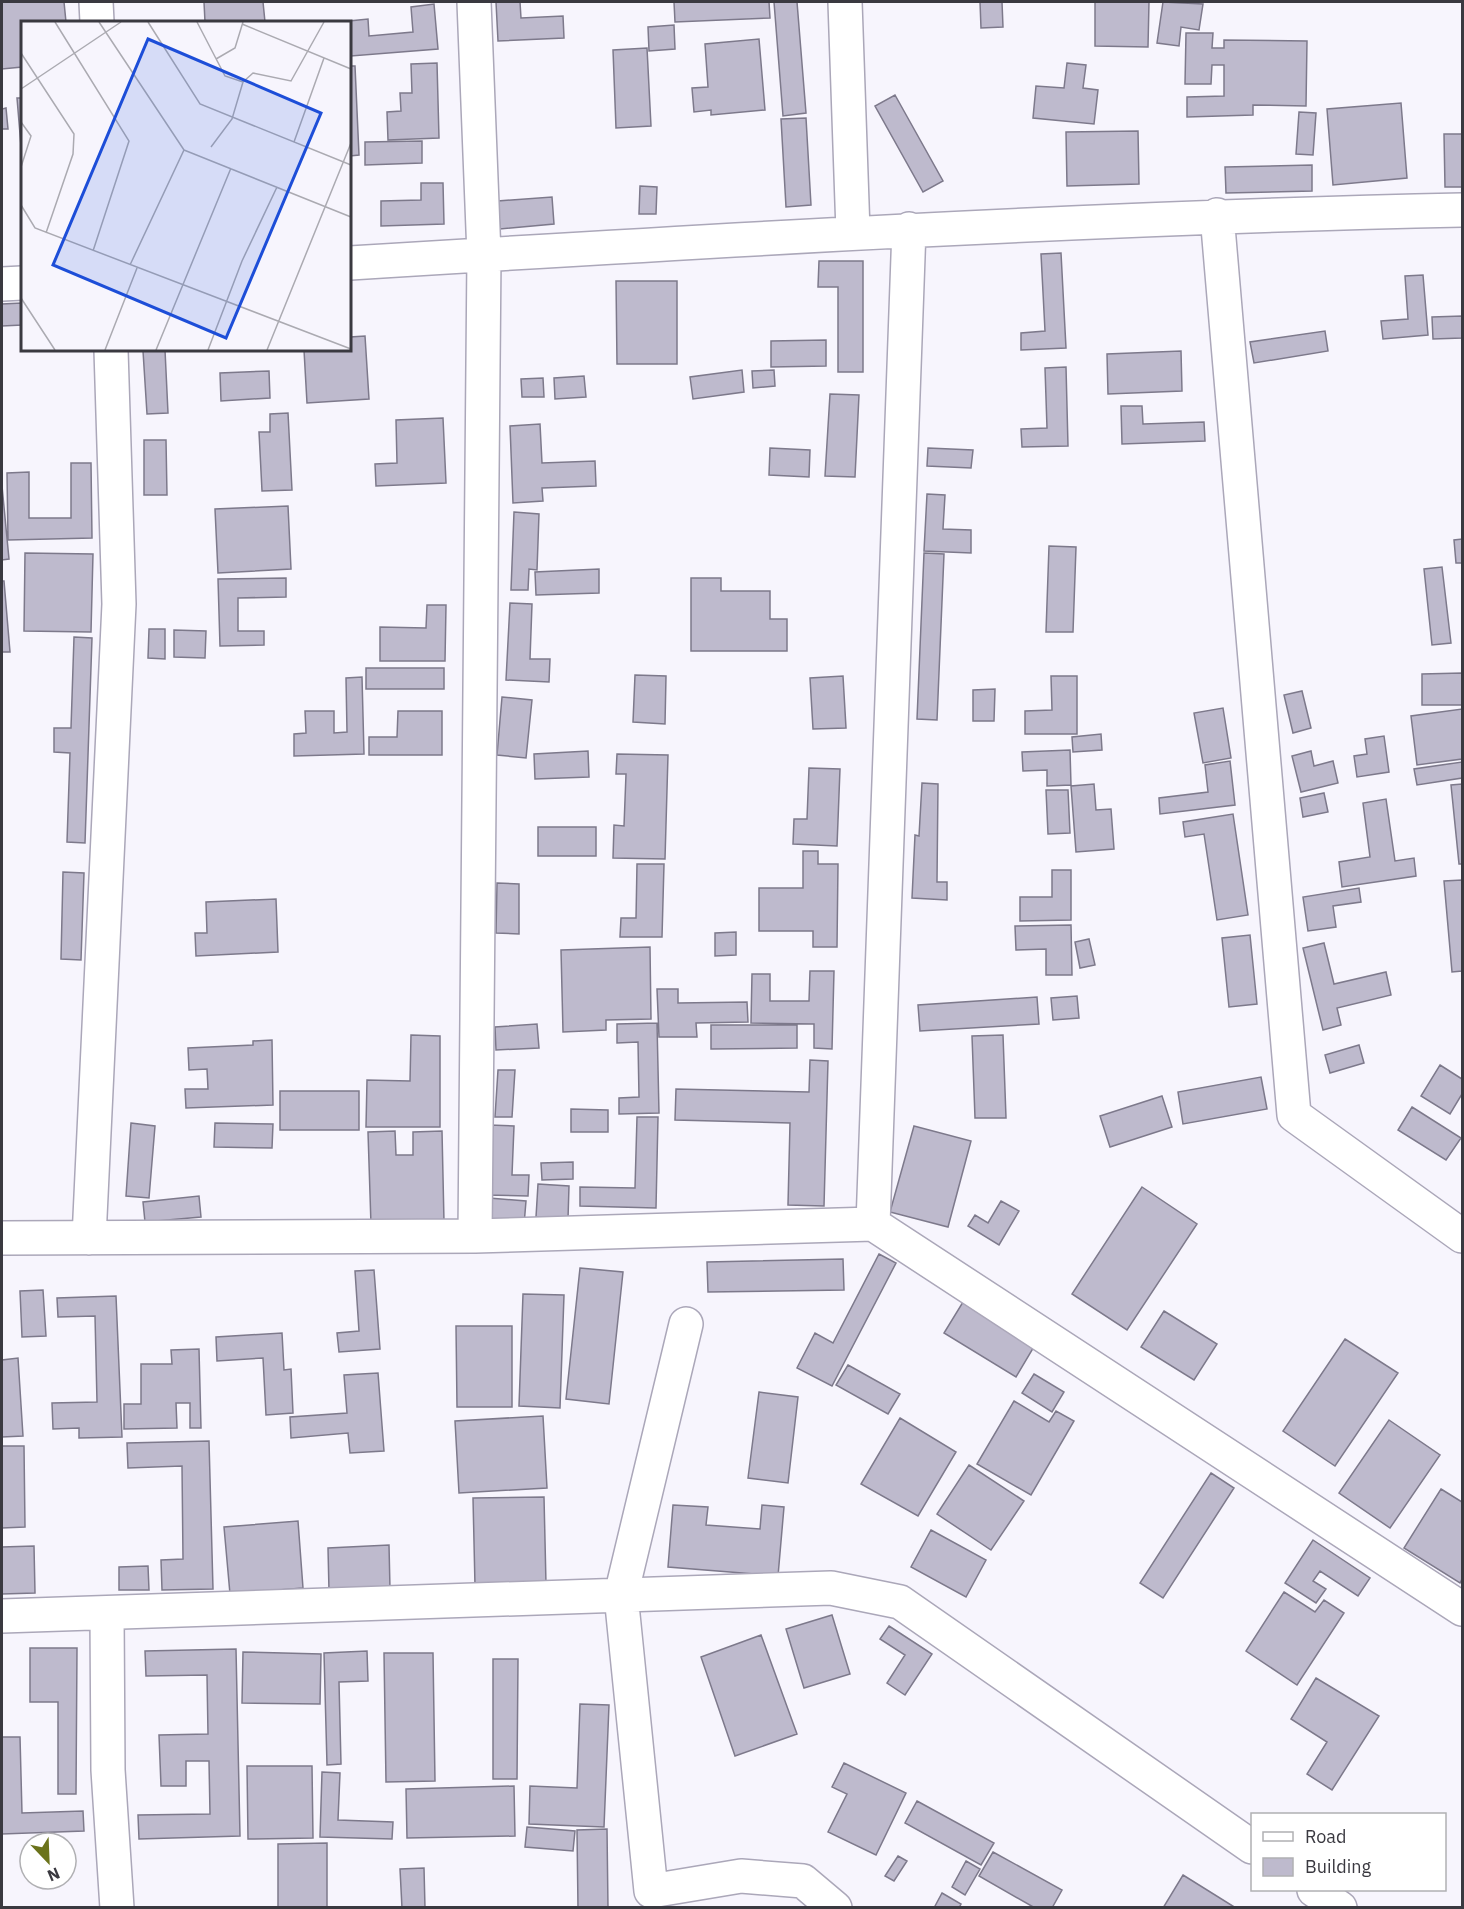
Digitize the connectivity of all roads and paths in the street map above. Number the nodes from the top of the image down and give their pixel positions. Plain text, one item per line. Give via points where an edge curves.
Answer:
1 (96, 2) edge
2 (474, 2) edge
3 (845, 2) edge
4 (97, 21) edge
5 (1462, 210) edge
6 (1217, 215) junction
7 (909, 229) junction
8 (853, 232) junction
9 (484, 255) junction
10 (351, 263) edge
11 (21, 283) edge
12 (2, 284) edge
13 (111, 351) edge
14 (873, 1224) junction
15 (475, 1236) junction
16 (1462, 1236) edge
17 (2, 1238) edge
18 (89, 1238) junction
19 (686, 1324) dead end
20 (621, 1595) junction
21 (1462, 1609) edge
22 (107, 1614) junction
23 (2, 1616) edge
24 (1251, 1846) edge
25 (1315, 1891) edge
26 (645, 1899) edge
27 (117, 1908) edge
28 (835, 1908) edge
29 (1340, 1908) edge

1 - 4 street
2 - 9 street
3 - 8 street
5 - 6 street
6 - 7 street
6 - 16 street via 1294,1115
7 - 8 street
7 - 14 street
8 - 9 street
9 - 10 street
9 - 15 street
11 - 12 street
13 - 18 street via 118,604
14 - 15 street
14 - 21 street
15 - 18 street
17 - 18 street
19 - 20 street
20 - 22 street
20 - 24 street via 831,1588 900,1602
20 - 26 street
22 - 23 street
22 - 27 street via 108,1770
25 - 29 street
26 - 28 street via 741,1876 803,1881

